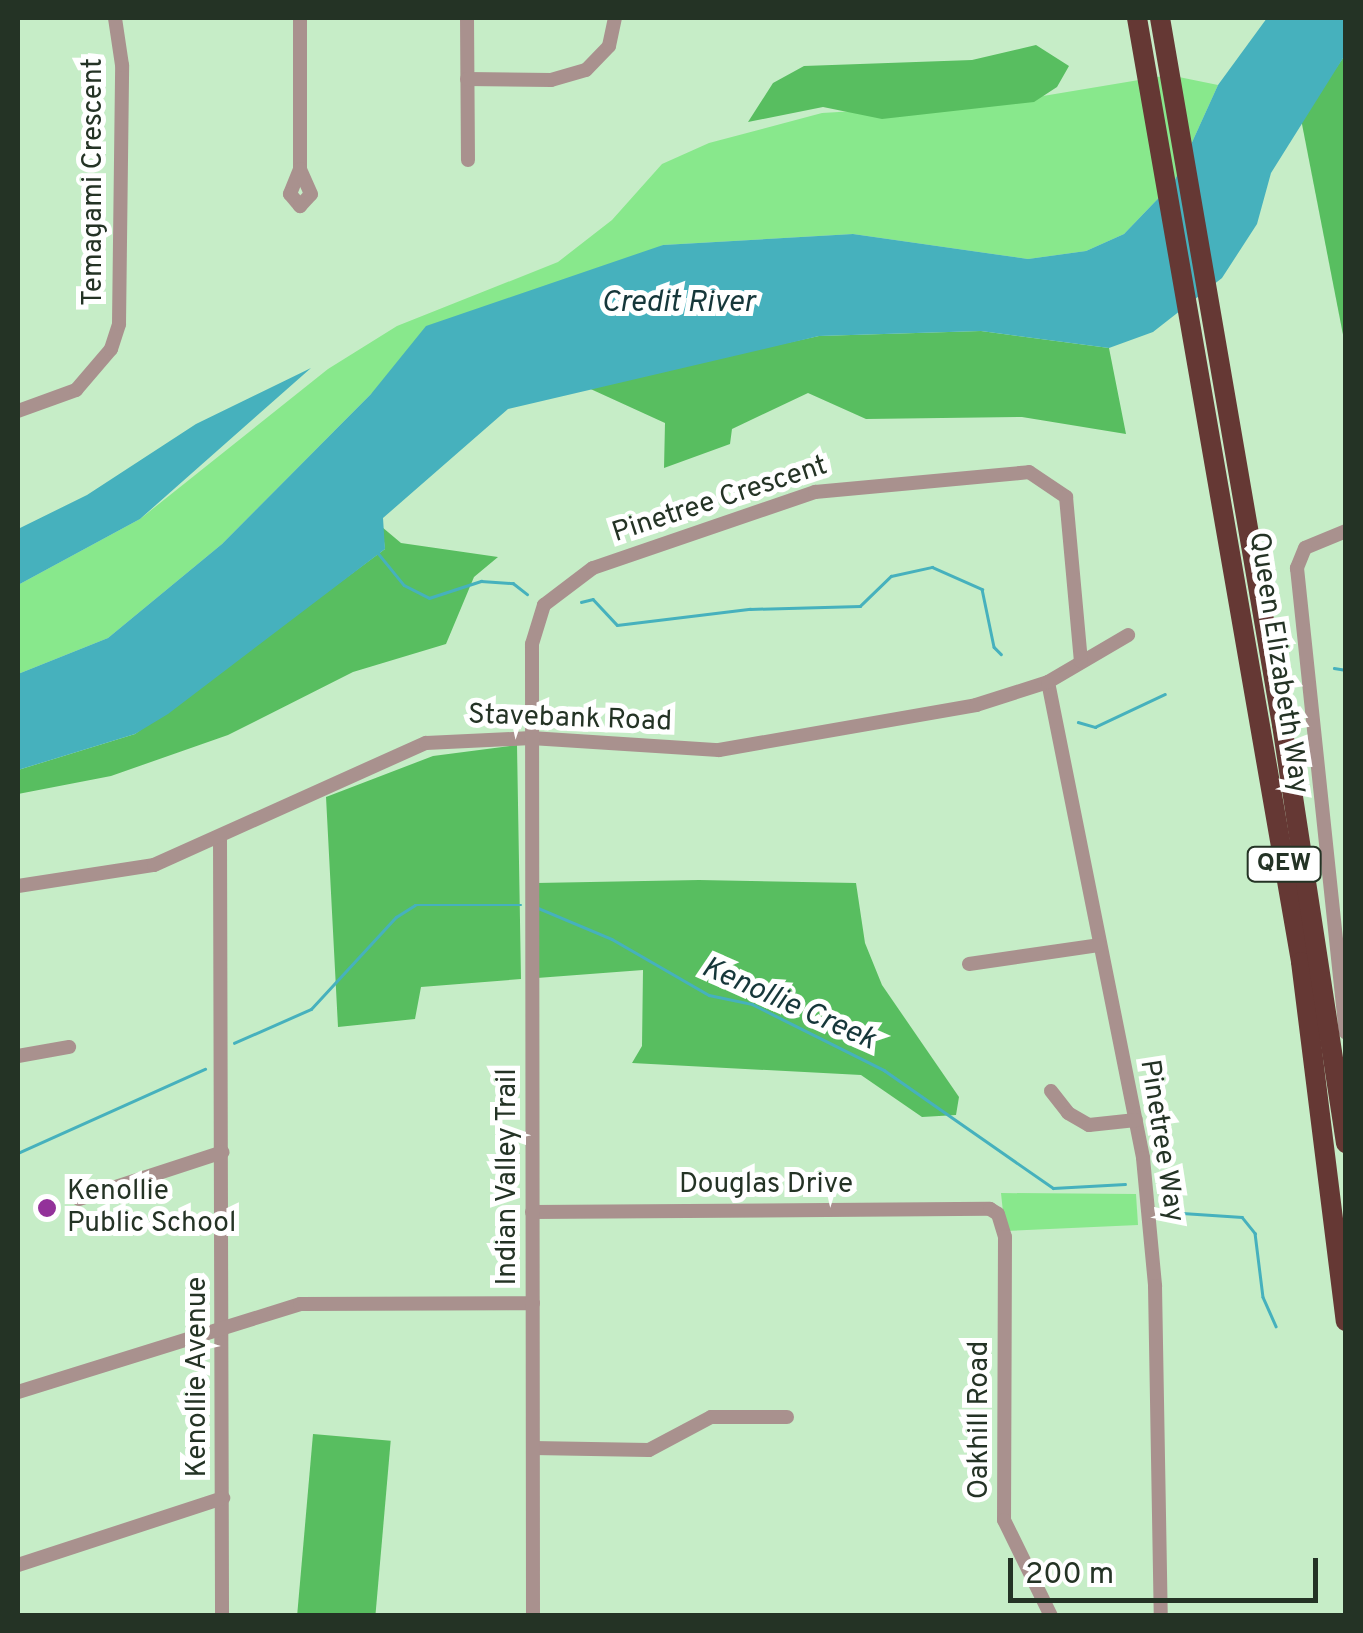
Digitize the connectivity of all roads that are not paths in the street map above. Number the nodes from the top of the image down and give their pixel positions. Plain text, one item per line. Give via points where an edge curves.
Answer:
1 (115, 18) edge
2 (300, 18) edge
3 (467, 18) edge
4 (614, 18) edge
5 (1149, 24) edge
6 (467, 79) junction
7 (468, 160) dead end
8 (300, 169) dead end
9 (1218, 408) junction
10 (18, 410) edge
11 (1346, 531) edge
12 (1128, 634) dead end
13 (1080, 661) junction
14 (1048, 682) junction
15 (532, 738) junction
16 (220, 838) junction
17 (18, 886) edge
18 (1340, 917) edge
19 (1098, 945) junction
20 (970, 964) dead end
21 (1346, 1032) edge
22 (69, 1047) dead end
23 (18, 1056) edge
24 (1052, 1090) dead end
25 (1136, 1120) junction
26 (1346, 1144) edge
27 (223, 1152) junction
28 (78, 1199) dead end
29 (532, 1212) junction
30 (998, 1214) joint
31 (533, 1303) junction
32 (1346, 1320) edge
33 (222, 1326) junction
34 (18, 1392) edge
35 (787, 1417) dead end
36 (533, 1448) junction
37 (223, 1498) junction
38 (18, 1565) edge
39 (222, 1616) edge
40 (533, 1616) edge
41 (1051, 1616) edge
42 (1161, 1616) edge

1 - 10 street, Temagami Crescent via 122,65 119,324 111,349 76,390
2 - 8 street
3 - 6 street
4 - 6 street via 609,46 586,70 551,80
5 - 9 highway, Queen Elizabeth Way / QEW
6 - 7 street
9 - 26 highway, Queen Elizabeth Way / QEW
9 - 32 highway, Queen Elizabeth Way / QEW via 1310,1021
11 - 18 street via 1311,545 1298,559 1297,576
12 - 13 street, Stavebank Road
13 - 14 street, Stavebank Road
13 - 15 street, Pinetree Crescent via 1066,497 1040,474 845,485 593,568 556,590 532,644
14 - 15 street, Stavebank Road via 976,704 719,750
14 - 19 street, Pinetree Way
15 - 16 street, Stavebank Road via 458,740 398,751
15 - 29 street, Indian Valley Trail
16 - 17 street, Stavebank Road via 136,869
16 - 27 street, Kenollie Avenue
18 - 21 street
19 - 20 street
19 - 25 street, Pinetree Way
22 - 23 street
24 - 25 street via 1068,1113 1089,1124
25 - 42 street, Pinetree Way via 1156,1286
27 - 28 street
27 - 33 street, Kenollie Avenue
29 - 30 street, Douglas Drive
29 - 31 street, Indian Valley Trail
30 - 41 street, Oakhill Road via 1005,1237 1004,1520
31 - 33 street via 300,1304
31 - 36 street, Indian Valley Trail
33 - 34 street
33 - 37 street, Kenollie Avenue
35 - 36 street via 711,1416 649,1450
36 - 40 street, Indian Valley Trail
37 - 38 street
37 - 39 street, Kenollie Avenue

